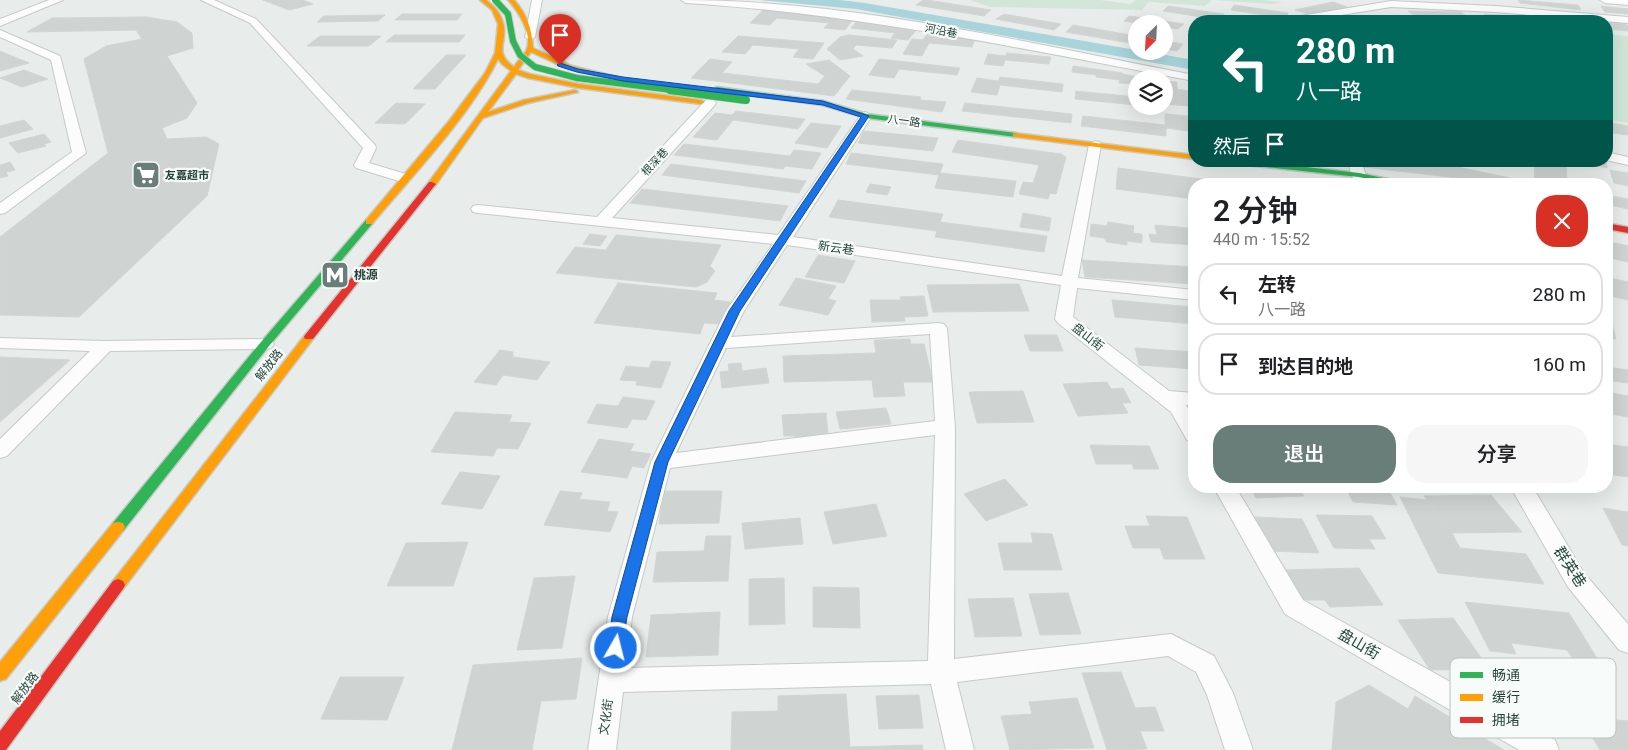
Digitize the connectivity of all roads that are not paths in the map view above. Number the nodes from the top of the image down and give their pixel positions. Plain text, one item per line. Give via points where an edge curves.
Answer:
1 (58, 0) edge
2 (206, 0) edge
3 (483, 0) edge
4 (495, 0) edge
5 (511, 0) edge
6 (537, 0) edge
7 (686, 0) edge
8 (1605, 0) edge
9 (1390, 2) edge
10 (1628, 2) edge
11 (1320, 15) edge
12 (1568, 15) edge
13 (1613, 19) edge
14 (1628, 20) edge
15 (0, 23) edge
16 (0, 34) edge
17 (530, 37) junction
18 (530, 49) junction
19 (498, 54) junction
20 (515, 71) junction
21 (1188, 77) edge
22 (623, 79) junction
23 (616, 91) junction
24 (475, 93) junction
25 (710, 103) junction
26 (757, 109) dead end
27 (822, 116) dead end
28 (866, 116) junction
29 (480, 118) junction
30 (1095, 145) junction
31 (1188, 156) edge
32 (1613, 158) edge
33 (1628, 161) edge
34 (1270, 167) edge
35 (404, 178) junction
36 (1346, 178) edge
37 (478, 209) dead end
38 (0, 210) edge
39 (600, 222) junction
40 (1613, 227) edge
41 (1628, 230) edge
42 (782, 240) junction
43 (1070, 282) junction
44 (1188, 294) edge
45 (0, 343) edge
46 (719, 343) junction
47 (265, 344) junction
48 (105, 346) junction
49 (1163, 397) junction
50 (1188, 399) edge
51 (1188, 425) edge
52 (945, 427) junction
53 (0, 451) edge
54 (662, 462) junction
55 (1228, 493) edge
56 (1525, 493) edge
57 (1628, 642) edge
58 (941, 672) junction
59 (0, 674) edge
60 (611, 680) junction
61 (1450, 696) edge
62 (1524, 738) edge
63 (0, 745) edge
64 (602, 750) edge
65 (960, 750) edge
66 (1239, 750) edge
67 (1545, 750) edge

1 - 15 street
2 - 35 street via 253,21 370,148 361,165
3 - 19 main road, 解放路 via 494,8 501,24
4 - 28 main road, bridge via 508,14 513,41 520,55 535,67 578,78
5 - 17 main road via 523,10
6 - 17 street
7 - 21 street, 河沿巷 via 808,9 880,19
8 - 10 street
9 - 11 street
9 - 12 street
13 - 14 street
16 - 38 street via 56,58 79,153
17 - 18 main road
18 - 20 main road, 解放路
18 - 22 main road, 八一路 via 548,60 577,70
19 - 20 main road
19 - 24 main road, 解放路
20 - 22 main road
20 - 23 main road via 556,82
20 - 24 main road via 492,80
20 - 29 main road, 解放路
22 - 28 main road, 八一路 via 823,103
23 - 25 main road
23 - 29 main road via 554,95 507,106
24 - 35 main road, 解放路
25 - 26 main road
25 - 39 street, 根深巷
27 - 28 main road
28 - 30 main road, 八一路
28 - 42 street, 文化街
29 - 63 main road, 解放路 via 446,166 284,368
30 - 31 main road, 八一路
30 - 43 street, 盘山街
32 - 33 street
34 - 36 main road
35 - 47 main road, 解放路
37 - 39 street, 新云巷
39 - 42 street, 新云巷
40 - 41 main road
42 - 43 street, 新云巷
42 - 46 street, 文化街 via 735,311
43 - 44 street, 新云巷
43 - 49 street, 盘山街 via 1064,319
45 - 48 street
46 - 52 street via 938,328
46 - 54 street, 文化街
47 - 48 street
47 - 59 main road, 解放路
48 - 53 street
49 - 50 street
49 - 51 street, 盘山街 via 1178,408
52 - 54 street
52 - 58 street
54 - 60 street, 文化街 via 620,617
55 - 61 street, 盘山街 via 1294,607
56 - 57 street, 群英巷 via 1576,580
58 - 60 street
58 - 65 street
58 - 66 street via 1171,645 1205,664 1220,693
60 - 64 street, 文化街
62 - 67 street, 盘山街

